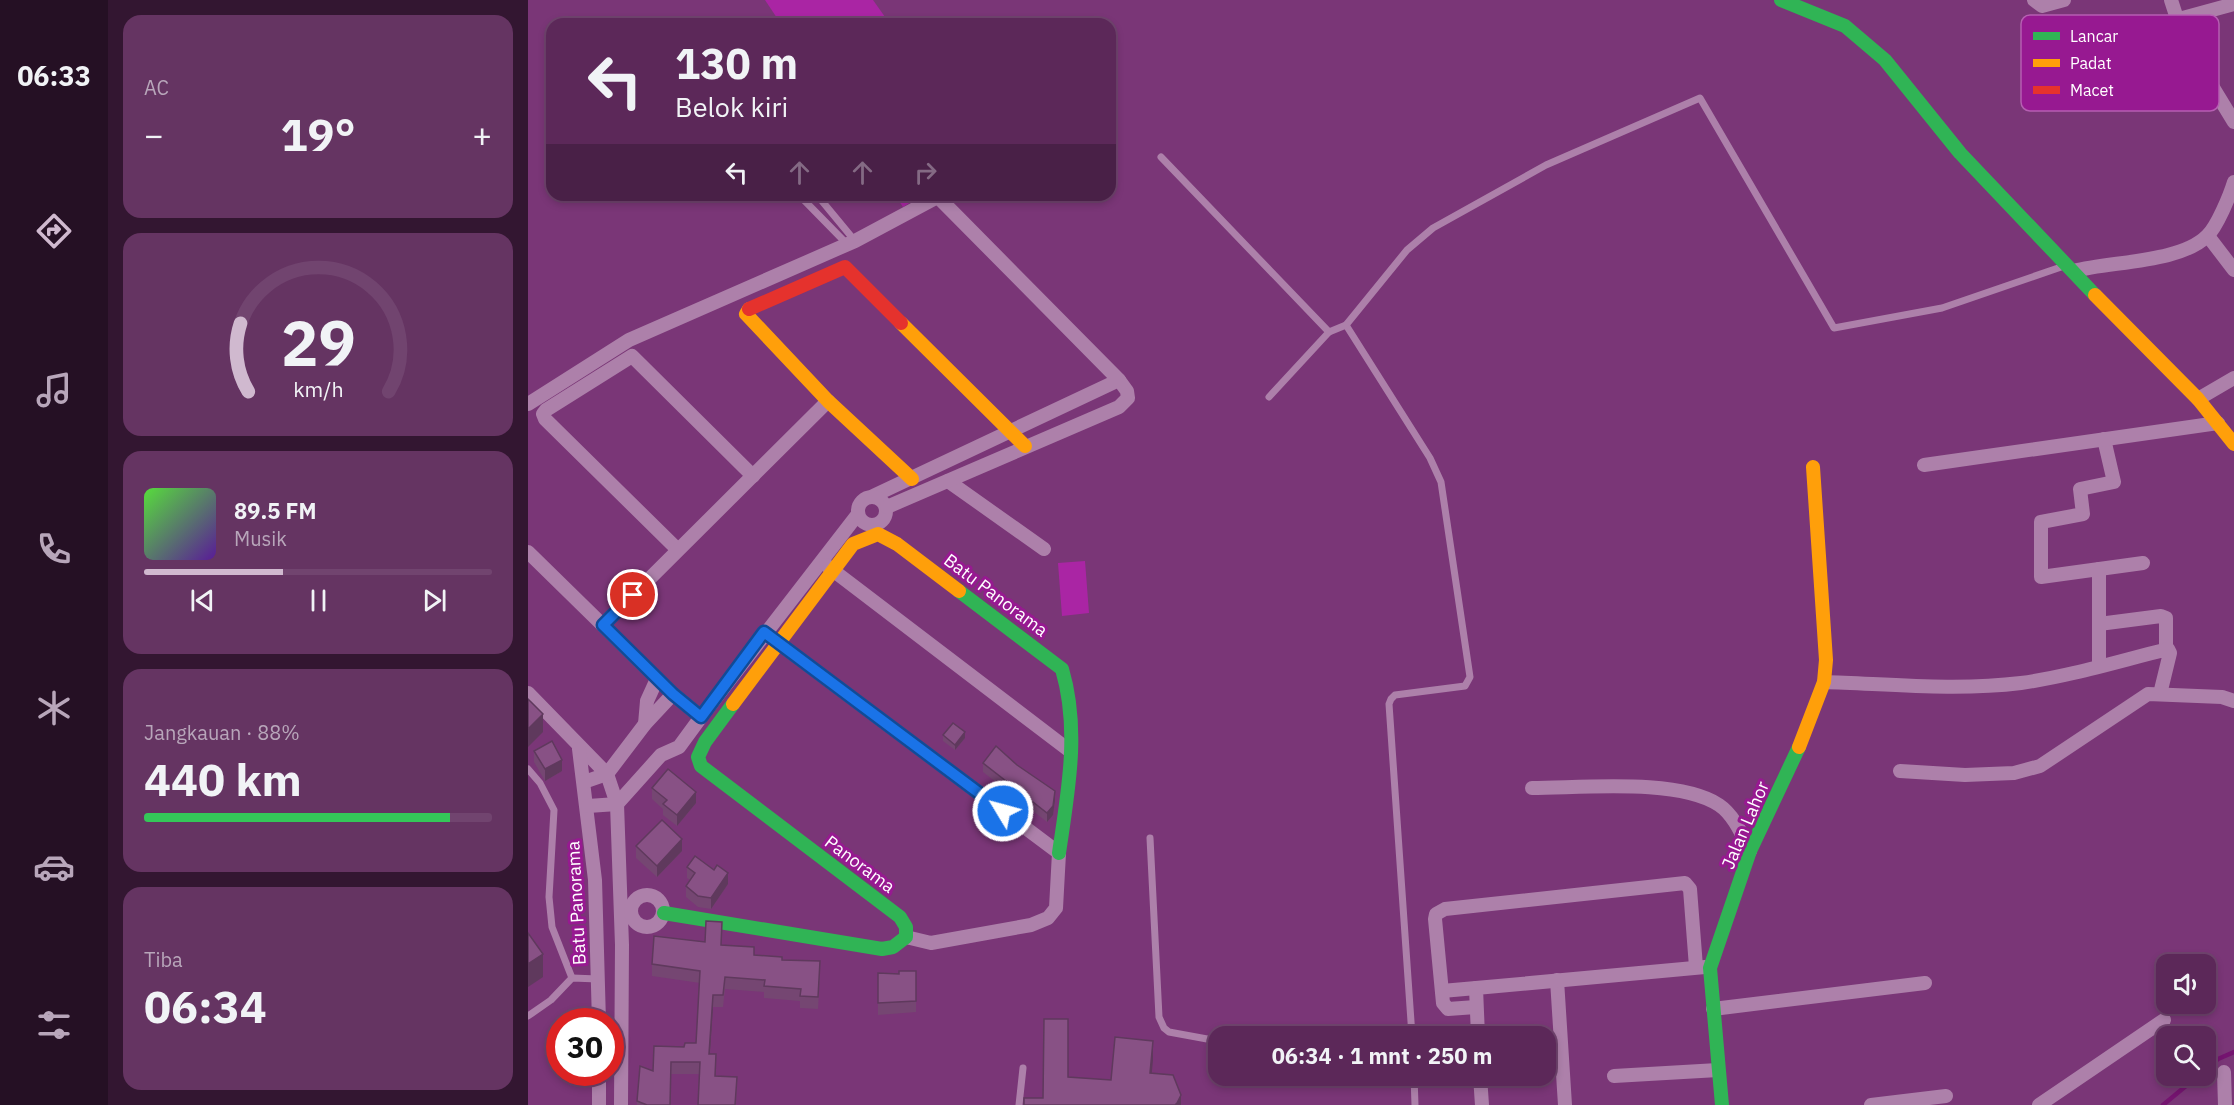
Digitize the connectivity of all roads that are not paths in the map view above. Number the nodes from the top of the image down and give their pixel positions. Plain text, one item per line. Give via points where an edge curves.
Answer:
1 (1781, 0) edge
2 (2034, 0) edge
3 (2064, 0) edge
4 (2172, 0) edge
5 (2234, 4) edge
6 (2178, 15) edge
7 (2194, 15) edge
8 (2219, 97) edge
9 (2234, 122) edge
10 (1161, 157) dead end
11 (2234, 182) edge
12 (806, 201) edge
13 (821, 201) edge
14 (930, 201) edge
15 (945, 201) edge
16 (2208, 236) junction
17 (851, 242) junction
18 (2071, 268) junction
19 (2234, 270) edge
20 (1346, 324) junction
21 (1329, 332) junction
22 (2234, 378) edge
23 (1119, 381) junction
24 (1269, 398) dead end
25 (2198, 399) junction
26 (828, 401) junction
27 (528, 404) edge
28 (2218, 423) junction
29 (1011, 430) junction
30 (2104, 439) junction
31 (2234, 444) edge
32 (1025, 446) junction
33 (1924, 465) dead end
34 (1813, 467) dead end
35 (753, 476) junction
36 (912, 479) junction
37 (948, 481) junction
38 (873, 496) junction
39 (887, 507) junction
40 (858, 514) junction
41 (879, 529) junction
42 (676, 549) junction
43 (1044, 549) dead end
44 (528, 552) edge
45 (821, 561) junction
46 (2143, 563) dead end
47 (2099, 569) junction
48 (834, 570) junction
49 (2099, 624) junction
50 (603, 625) junction
51 (764, 632) junction
52 (779, 645) junction
53 (2166, 650) junction
54 (2099, 665) junction
55 (657, 679) junction
56 (1824, 682) junction
57 (528, 693) edge
58 (673, 694) junction
59 (2160, 694) junction
60 (2234, 701) edge
61 (701, 717) junction
62 (645, 724) junction
63 (679, 747) junction
64 (579, 749) junction
65 (1070, 751) junction
66 (701, 766) junction
67 (528, 769) edge
68 (1900, 771) dead end
69 (607, 774) junction
70 (584, 782) junction
71 (1532, 788) dead end
72 (617, 804) junction
73 (588, 806) junction
74 (1150, 838) dead end
75 (1750, 851) junction
76 (1059, 853) junction
77 (637, 899) junction
78 (621, 900) junction
79 (596, 901) junction
80 (664, 913) junction
81 (628, 922) junction
82 (597, 923) junction
83 (906, 937) junction
84 (1703, 967) junction
85 (572, 978) junction
86 (598, 979) junction
87 (1557, 980) junction
88 (1925, 983) dead end
89 (1476, 988) junction
90 (1442, 991) junction
91 (1476, 1007) junction
92 (598, 1008) edge
93 (1713, 1009) junction
94 (528, 1016) edge
95 (2164, 1020) dead end
96 (1411, 1026) edge
97 (1477, 1026) edge
98 (1208, 1039) edge
99 (1023, 1068) dead end
100 (1718, 1070) junction
101 (2224, 1072) dead end
102 (1614, 1076) dead end
103 (599, 1086) edge
104 (1414, 1086) edge
105 (1481, 1086) edge
106 (1946, 1096) dead end
107 (600, 1105) edge
108 (621, 1105) edge
109 (1019, 1105) edge
110 (1415, 1105) edge
111 (1482, 1105) edge
112 (1565, 1105) edge
113 (1722, 1105) edge
114 (1871, 1105) edge
115 (2039, 1105) edge
116 (2225, 1105) edge

1 - 18 street via 1845,26 1885,60 1960,153
2 - 3 street via 2042,6
4 - 6 street
5 - 7 street
8 - 9 street
10 - 21 lane
11 - 16 street
12 - 17 lane
13 - 17 lane
14 - 17 street
15 - 23 street
16 - 18 street via 2174,253
16 - 19 street
17 - 27 street via 629,340
18 - 20 lane via 1942,308 1834,328 1700,98 1546,165 1432,228 1407,250
18 - 25 street via 2117,320
20 - 21 lane
20 - 96 lane via 1441,482 1470,677 1465,686 1395,695 1389,704
21 - 24 lane
22 - 25 street
23 - 29 street
23 - 32 street via 1129,394 1119,407
25 - 28 street
26 - 29 street via 746,312 843,267
26 - 35 street
26 - 36 street
28 - 30 street
28 - 31 street
29 - 32 street
29 - 36 street
30 - 33 street
30 - 47 street via 2114,483 2080,489 2083,514 2041,522 2041,577
32 - 37 street
34 - 56 street, Jalan Lahor via 1826,660
35 - 42 street
35 - 42 street via 632,356 546,410 545,419
36 - 38 street
37 - 39 street
37 - 43 street
38 - 39 street
38 - 40 street via 859,505
39 - 41 street
40 - 41 street via 863,522
40 - 45 street
41 - 48 street via 855,543
41 - 65 street, Batu Panorama via 1059,664 1071,700
42 - 50 street
44 - 50 street
45 - 48 street
45 - 51 street
46 - 47 street
47 - 49 street
48 - 52 street
48 - 65 street
49 - 53 street via 2161,616 2166,618
49 - 54 street
50 - 55 street
51 - 52 street
51 - 61 street
52 - 66 street via 705,742 698,757
52 - 76 street
53 - 54 street
53 - 59 street via 2170,653
54 - 56 street via 2070,675 2018,683 1962,686
55 - 58 street
55 - 62 street via 647,700
56 - 75 street, Jalan Lahor
57 - 64 street
58 - 61 street
58 - 62 street
59 - 60 street
59 - 68 street via 2148,694 2040,766 1993,776
61 - 63 street
62 - 69 street
63 - 66 street
63 - 72 street via 661,755
64 - 69 street
64 - 70 street, Batu Panorama
65 - 76 street, Batu Panorama
66 - 83 street, Panorama via 900,917
67 - 85 lane via 554,810 549,897 552,927
69 - 70 street
69 - 72 street
70 - 73 street, Batu Panorama
71 - 75 street via 1667,788 1697,795 1720,806 1736,823
72 - 73 street
72 - 78 street
73 - 79 street, Batu Panorama
74 - 98 lane via 1159,1017 1169,1032
75 - 84 street, Jalan Lahor
76 - 83 street via 1056,908 1048,918 1031,925 931,943
77 - 78 street
77 - 80 street via 655,897
77 - 81 street
78 - 79 street
78 - 81 street
79 - 82 street, Batu Panorama
80 - 81 street via 652,927
80 - 83 street via 882,949 893,947
81 - 82 street
81 - 108 street via 622,945
82 - 86 street, Batu Panorama
84 - 87 street
84 - 90 street via 1690,886 1680,883 1440,911 1435,920
84 - 93 street, Jalan Lahor
85 - 86 lane
85 - 94 lane
86 - 92 street, Batu Panorama
87 - 89 street
87 - 112 street
88 - 93 street
89 - 90 street
89 - 91 street
90 - 91 street via 1448,1009
91 - 97 street
93 - 100 street, Jalan Lahor
95 - 115 street
99 - 109 lane
100 - 102 street
100 - 113 street, Jalan Lahor
101 - 116 street
103 - 107 street
104 - 110 lane
105 - 111 street
106 - 114 street

